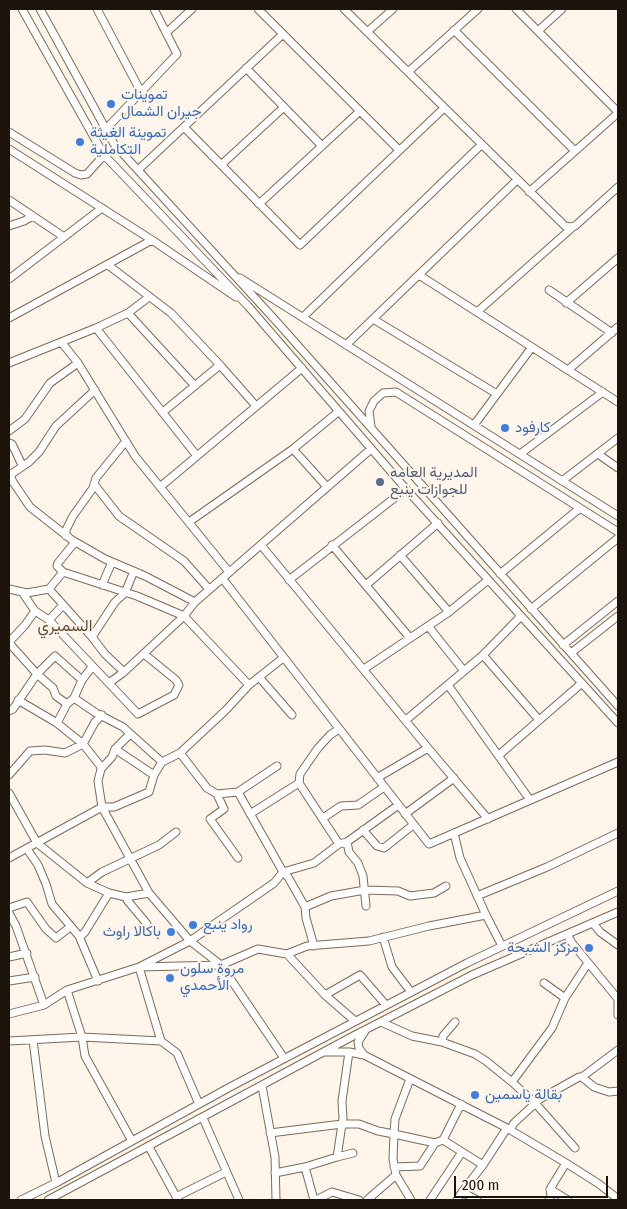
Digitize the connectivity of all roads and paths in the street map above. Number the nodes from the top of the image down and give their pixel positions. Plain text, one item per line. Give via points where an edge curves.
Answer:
1 (22, 9) edge
2 (51, 9) edge
3 (97, 9) edge
4 (154, 9) edge
5 (192, 9) edge
6 (258, 9) edge
7 (344, 9) edge
8 (393, 9) edge
9 (478, 9) edge
10 (516, 9) edge
11 (562, 9) edge
12 (42, 12) edge
13 (454, 30) junction
14 (538, 31) junction
15 (368, 32) junction
16 (166, 33) junction
17 (282, 34) junction
18 (246, 68) junction
19 (408, 72) junction
20 (141, 92) junction
21 (284, 107) junction
22 (444, 108) junction
23 (94, 109) junction
24 (360, 111) junction
25 (618, 113) edge
26 (82, 116) junction
27 (184, 127) junction
28 (106, 129) junction
29 (9, 132) edge
30 (481, 145) junction
31 (322, 146) junction
32 (9, 149) edge
33 (399, 150) junction
34 (576, 151) junction
35 (104, 155) junction
36 (222, 166) junction
37 (138, 170) junction
38 (517, 180) junction
39 (618, 188) edge
40 (529, 192) junction
41 (9, 200) edge
42 (259, 204) junction
43 (102, 208) junction
44 (33, 216) junction
45 (9, 226) edge
46 (575, 226) junction
47 (64, 237) junction
48 (152, 240) junction
49 (618, 258) edge
50 (108, 265) junction
51 (232, 273) junction
52 (419, 275) junction
53 (9, 279) edge
54 (549, 290) dead end
55 (149, 297) junction
56 (566, 303) junction
57 (248, 306) junction
58 (477, 312) junction
59 (128, 313) junction
60 (9, 318) edge
61 (303, 318) junction
62 (372, 320) junction
63 (618, 327) edge
64 (96, 328) junction
65 (612, 333) junction
66 (62, 343) junction
67 (346, 345) junction
68 (532, 347) junction
69 (9, 363) edge
70 (78, 363) junction
71 (220, 365) junction
72 (302, 368) junction
73 (568, 370) junction
74 (195, 386) junction
75 (94, 390) junction
76 (603, 392) junction
77 (497, 394) junction
78 (617, 400) edge
79 (256, 406) junction
80 (163, 412) junction
81 (338, 412) junction
82 (474, 425) junction
83 (372, 428) junction
84 (9, 431) edge
85 (618, 438) edge
86 (9, 441) edge
87 (126, 441) junction
88 (293, 449) junction
89 (371, 450) junction
90 (520, 454) junction
91 (598, 454) junction
92 (197, 456) junction
93 (22, 465) junction
94 (618, 468) edge
95 (10, 478) edge
96 (562, 481) junction
97 (94, 484) junction
98 (160, 487) junction
99 (327, 488) junction
100 (406, 490) junction
101 (580, 508) junction
102 (618, 516) edge
103 (189, 522) junction
104 (438, 523) junction
105 (618, 532) edge
106 (66, 536) junction
107 (618, 538) edge
108 (75, 542) junction
109 (261, 545) junction
110 (332, 546) junction
111 (400, 555) junction
112 (112, 562) junction
113 (134, 571) junction
114 (62, 572) junction
115 (229, 572) junction
116 (500, 574) junction
117 (222, 578) junction
118 (289, 580) junction
119 (488, 580) junction
120 (102, 585) junction
121 (366, 585) junction
122 (49, 589) junction
123 (9, 590) edge
124 (209, 590) junction
125 (22, 592) junction
126 (125, 593) junction
127 (618, 601) edge
128 (195, 602) junction
129 (63, 605) junction
130 (532, 609) junction
131 (35, 611) junction
132 (449, 612) junction
133 (184, 616) junction
134 (521, 616) junction
135 (618, 616) edge
136 (49, 620) junction
137 (428, 626) junction
138 (92, 637) junction
139 (410, 638) junction
140 (564, 645) junction
141 (571, 653) junction
142 (144, 654) junction
143 (483, 655) junction
144 (283, 658) junction
145 (92, 667) junction
146 (364, 669) junction
147 (464, 671) junction
148 (124, 672) junction
149 (37, 674) junction
150 (259, 677) junction
151 (82, 680) junction
152 (110, 683) junction
153 (582, 683) junction
154 (249, 685) junction
155 (448, 685) junction
156 (74, 698) junction
157 (18, 700) junction
158 (67, 704) junction
159 (618, 706) edge
160 (9, 711) edge
161 (102, 715) junction
162 (292, 715) dead end
163 (406, 720) junction
164 (539, 720) junction
165 (57, 723) junction
166 (618, 723) edge
167 (339, 729) junction
168 (130, 734) junction
169 (83, 744) junction
170 (428, 748) junction
171 (115, 749) junction
172 (180, 753) junction
173 (499, 755) junction
174 (162, 762) junction
175 (618, 762) edge
176 (277, 766) dead end
177 (102, 768) junction
178 (9, 775) edge
179 (154, 775) junction
180 (377, 778) junction
181 (454, 778) junction
182 (299, 783) junction
183 (384, 787) junction
184 (238, 792) junction
185 (9, 793) edge
186 (217, 794) junction
187 (530, 800) junction
188 (397, 806) junction
189 (102, 807) junction
190 (250, 814) junction
191 (405, 814) junction
192 (322, 818) junction
193 (488, 819) junction
194 (414, 824) junction
195 (363, 830) junction
196 (176, 832) dead end
197 (454, 833) junction
198 (618, 833) edge
199 (343, 843) junction
200 (37, 844) junction
201 (27, 849) junction
202 (9, 858) edge
203 (238, 858) dead end
204 (130, 859) junction
205 (283, 872) junction
206 (87, 883) junction
207 (446, 886) dead end
208 (365, 890) junction
209 (618, 891) edge
210 (109, 893) junction
211 (149, 893) junction
212 (477, 896) junction
213 (126, 897) junction
214 (306, 906) junction
215 (366, 906) dead end
216 (9, 908) edge
217 (618, 912) edge
218 (9, 913) edge
219 (486, 915) junction
220 (594, 923) junction
221 (146, 924) dead end
222 (70, 927) dead end
223 (567, 934) junction
224 (80, 937) junction
225 (383, 937) junction
226 (190, 941) junction
227 (618, 945) edge
228 (314, 946) junction
229 (502, 946) junction
230 (27, 953) junction
231 (287, 954) junction
232 (9, 957) edge
233 (588, 964) junction
234 (221, 965) junction
235 (139, 967) junction
236 (35, 977) junction
237 (9, 981) edge
238 (98, 981) junction
239 (544, 983) dead end
240 (67, 990) junction
241 (411, 992) junction
242 (325, 995) junction
243 (565, 998) junction
244 (618, 999) edge
245 (44, 1005) junction
246 (386, 1005) junction
247 (9, 1014) edge
248 (618, 1014) edge
249 (355, 1021) junction
250 (381, 1022) junction
251 (454, 1022) dead end
252 (368, 1028) junction
253 (82, 1038) junction
254 (33, 1040) junction
255 (161, 1040) junction
256 (9, 1041) edge
257 (442, 1042) junction
258 (618, 1050) edge
259 (349, 1052) junction
260 (322, 1053) junction
261 (364, 1055) junction
262 (284, 1058) junction
263 (582, 1077) junction
264 (410, 1079) junction
265 (512, 1082) junction
266 (262, 1086) junction
267 (618, 1091) edge
268 (535, 1103) junction
269 (199, 1104) junction
270 (461, 1104) junction
271 (203, 1118) junction
272 (342, 1124) junction
273 (508, 1129) junction
274 (270, 1133) junction
275 (394, 1134) junction
276 (132, 1140) junction
277 (443, 1140) junction
278 (435, 1143) junction
279 (149, 1147) junction
280 (575, 1148) dead end
281 (462, 1152) junction
282 (353, 1153) dead end
283 (338, 1157) junction
284 (566, 1163) junction
285 (483, 1165) junction
286 (394, 1167) junction
287 (305, 1168) junction
288 (226, 1172) junction
289 (275, 1173) junction
290 (396, 1175) junction
291 (56, 1183) junction
292 (550, 1189) junction
293 (462, 1192) junction
294 (177, 1199) edge
295 (618, 1199) edge
296 (21, 1200) edge
297 (48, 1200) edge
298 (239, 1200) edge
299 (277, 1200) edge
300 (315, 1200) edge
301 (359, 1200) edge
302 (367, 1200) edge
303 (411, 1200) edge
304 (430, 1200) edge
305 (457, 1200) edge
306 (477, 1200) edge
307 (549, 1200) edge
308 (568, 1200) edge

1 - 26 street
2 - 12 street
3 - 20 street
4 - 16 street
5 - 16 street
6 - 17 street
7 - 15 street
8 - 15 street
9 - 13 street
10 - 14 street
11 - 14 street
12 - 23 street
13 - 19 street
13 - 34 street
14 - 25 street
15 - 19 street
16 - 20 street via 177,54
17 - 18 street
17 - 24 street
18 - 21 street
18 - 27 street
19 - 22 street
20 - 28 street
21 - 31 street
21 - 36 street
22 - 30 street
22 - 33 street
23 - 26 street
23 - 28 street
24 - 31 street
24 - 33 street
25 - 34 street
26 - 35 street
27 - 36 street
27 - 37 street
28 - 37 street via 114,144
29 - 35 street via 75,174 87,174
30 - 38 street
30 - 61 street
31 - 42 street
32 - 43 street
33 - 42 street via 300,245
34 - 40 street
35 - 57 street
36 - 42 street
37 - 51 street
38 - 40 street
38 - 52 street
39 - 46 street
40 - 46 street via 565,226
41 - 44 street
43 - 47 street
43 - 48 street
44 - 45 street
44 - 47 street
46 - 58 street
47 - 53 street
48 - 50 street
48 - 57 street
49 - 56 street
50 - 55 street
50 - 60 street
51 - 61 street
51 - 83 street
52 - 58 street
52 - 62 street
54 - 56 street
55 - 59 street
55 - 71 street via 171,313
56 - 65 street
57 - 72 street
58 - 68 street
59 - 64 street
59 - 74 street
61 - 67 street
62 - 67 street
62 - 77 street
63 - 65 street
64 - 66 street
64 - 80 street
65 - 73 street
66 - 69 street
66 - 70 street
67 - 82 street
68 - 73 street
68 - 77 street
70 - 75 street
70 - 84 street via 50,384 25,419
71 - 74 street
71 - 79 street
72 - 79 street
72 - 81 street
73 - 76 street
74 - 80 street
75 - 87 street
75 - 93 street via 56,426 39,452
76 - 78 street
76 - 90 street
77 - 82 street
79 - 92 street
80 - 92 street
81 - 88 street
81 - 89 street
82 - 90 street
83 - 101 street via 369,420 371,406 383,393 396,392
83 - 116 street
85 - 91 street
86 - 93 street
87 - 97 street
87 - 98 street
88 - 99 street
88 - 103 street
89 - 99 street
89 - 100 street
90 - 96 street
91 - 94 street
91 - 96 street
92 - 98 street
93 - 95 street
95 - 106 street via 30,506
96 - 102 street
97 - 106 street via 73,516
97 - 124 street via 119,516 184,561
98 - 103 street
99 - 109 street
100 - 104 street
100 - 110 street
101 - 105 street
101 - 116 street
103 - 115 street
104 - 111 street
104 - 119 street
106 - 108 street
107 - 130 street
108 - 112 street
108 - 114 street via 57,566
109 - 115 street
109 - 118 street
110 - 118 street
110 - 121 street
111 - 121 street
111 - 132 street
112 - 113 street
112 - 120 street
113 - 126 street
113 - 128 street
114 - 120 street
114 - 122 street
115 - 117 street
116 - 130 street
117 - 124 street
117 - 144 street
118 - 146 street
119 - 132 street
119 - 134 street
120 - 126 street
121 - 139 street
122 - 125 street
122 - 129 street
123 - 125 street
124 - 128 street
125 - 131 street
126 - 133 street
126 - 138 street via 114,602
127 - 140 street
128 - 133 street
129 - 136 street
129 - 138 street
130 - 140 street
131 - 136 street
131 - 149 street via 10,644
132 - 137 street
133 - 142 street
133 - 154 street
134 - 143 street
134 - 153 street
135 - 141 street
136 - 145 street
137 - 139 street
137 - 147 street
138 - 148 street
139 - 146 street
140 - 141 street
141 - 159 street
142 - 148 street
142 - 152 street via 176,680 179,685 174,695 138,714
143 - 147 street
143 - 164 street
144 - 150 street
144 - 167 street
145 - 151 street
145 - 152 street
146 - 163 street
147 - 155 street
148 - 152 street
149 - 151 street via 54,656
149 - 157 street
149 - 158 street
150 - 154 street
150 - 162 street
151 - 156 street
153 - 164 street
153 - 166 street
154 - 172 street
155 - 163 street
155 - 173 street
156 - 158 street
156 - 161 street
157 - 160 street
157 - 165 street
158 - 165 street
161 - 168 street
161 - 169 street
163 - 170 street
164 - 173 street
165 - 169 street
167 - 180 street
167 - 182 street via 318,748 300,774
168 - 171 street
168 - 174 street
169 - 177 street
169 - 178 street via 65,753 30,751
170 - 180 street
170 - 181 street
171 - 177 street
171 - 179 street
172 - 174 street
172 - 186 street via 208,788
173 - 187 street
174 - 179 street
175 - 187 street
176 - 184 street
177 - 189 street via 98,781
179 - 189 street via 149,792 114,806
180 - 183 street
181 - 191 street
181 - 193 street
182 - 190 street
182 - 192 street
183 - 188 street
183 - 192 street via 358,805 341,806
184 - 186 street
184 - 190 street
185 - 200 street
186 - 203 street via 224,809 210,819
187 - 193 street
188 - 191 street
188 - 195 street
189 - 200 street
189 - 204 street
190 - 205 street
191 - 194 street
192 - 199 street
193 - 197 street
194 - 195 street via 384,848 377,846
194 - 197 street via 428,844
195 - 199 street
196 - 204 street via 159,845
197 - 212 street via 460,858
198 - 212 street
199 - 205 street via 314,863
199 - 208 street via 358,863
200 - 201 street
200 - 206 street
201 - 202 street
201 - 224 street via 38,865 52,904
204 - 206 street
204 - 211 street
205 - 214 street
205 - 226 street via 274,883
206 - 210 street
207 - 208 street via 434,893 410,896 398,891
208 - 214 street via 331,896
208 - 215 street
209 - 229 street
210 - 213 street
210 - 224 street
211 - 213 street
211 - 226 street
212 - 219 street
213 - 221 street
214 - 228 street
216 - 222 street via 27,902 56,938
217 - 220 street
218 - 230 street
219 - 225 street
219 - 229 street
220 - 223 street
220 - 227 street via 600,932
223 - 233 street
223 - 250 street via 472,975
224 - 238 street
225 - 228 street
225 - 241 street via 392,967
226 - 234 street
226 - 235 street
228 - 231 street
229 - 241 street
230 - 232 street
230 - 236 street
231 - 234 street via 258,950
231 - 242 street
233 - 243 street
233 - 244 street
234 - 235 street
234 - 262 street
235 - 238 street
235 - 255 street
236 - 237 street
236 - 245 street
238 - 240 street
239 - 243 street
240 - 245 street
240 - 253 street
241 - 246 street
242 - 246 street via 360,975
242 - 249 street
243 - 265 street via 552,1028
244 - 248 street
245 - 247 street
246 - 249 street
249 - 262 street
250 - 252 street
250 - 257 street via 412,1036
251 - 257 street
252 - 260 street
252 - 261 street via 358,1042
253 - 254 street
253 - 255 street
253 - 276 street via 85,1056
254 - 256 street
254 - 291 street
255 - 269 street via 177,1053
257 - 265 street via 475,1054
258 - 263 street
259 - 260 street
259 - 261 street
259 - 272 street
260 - 266 street
261 - 264 street
262 - 269 street
263 - 267 street via 594,1088
263 - 268 street
264 - 270 street
264 - 275 street via 395,1119
265 - 268 street
266 - 271 street
266 - 274 street
268 - 273 street
268 - 280 street
269 - 276 street
270 - 273 street
270 - 277 street
271 - 279 street
271 - 288 street
272 - 274 street
272 - 275 street via 359,1124
272 - 283 street
273 - 284 street
273 - 285 street
274 - 289 street
275 - 278 street
275 - 286 street
276 - 291 street
277 - 278 street
277 - 281 street
278 - 286 street via 420,1166
279 - 294 street
279 - 297 street
281 - 285 street
281 - 304 street
282 - 283 street
283 - 287 street
284 - 292 street
284 - 295 street
285 - 293 street
286 - 290 street
287 - 289 street
287 - 300 street
288 - 294 street
288 - 298 street
289 - 299 street
290 - 302 street
290 - 303 street
291 - 296 street
292 - 307 street
292 - 308 street
293 - 305 street
293 - 306 street
300 - 301 street via 332,1192

